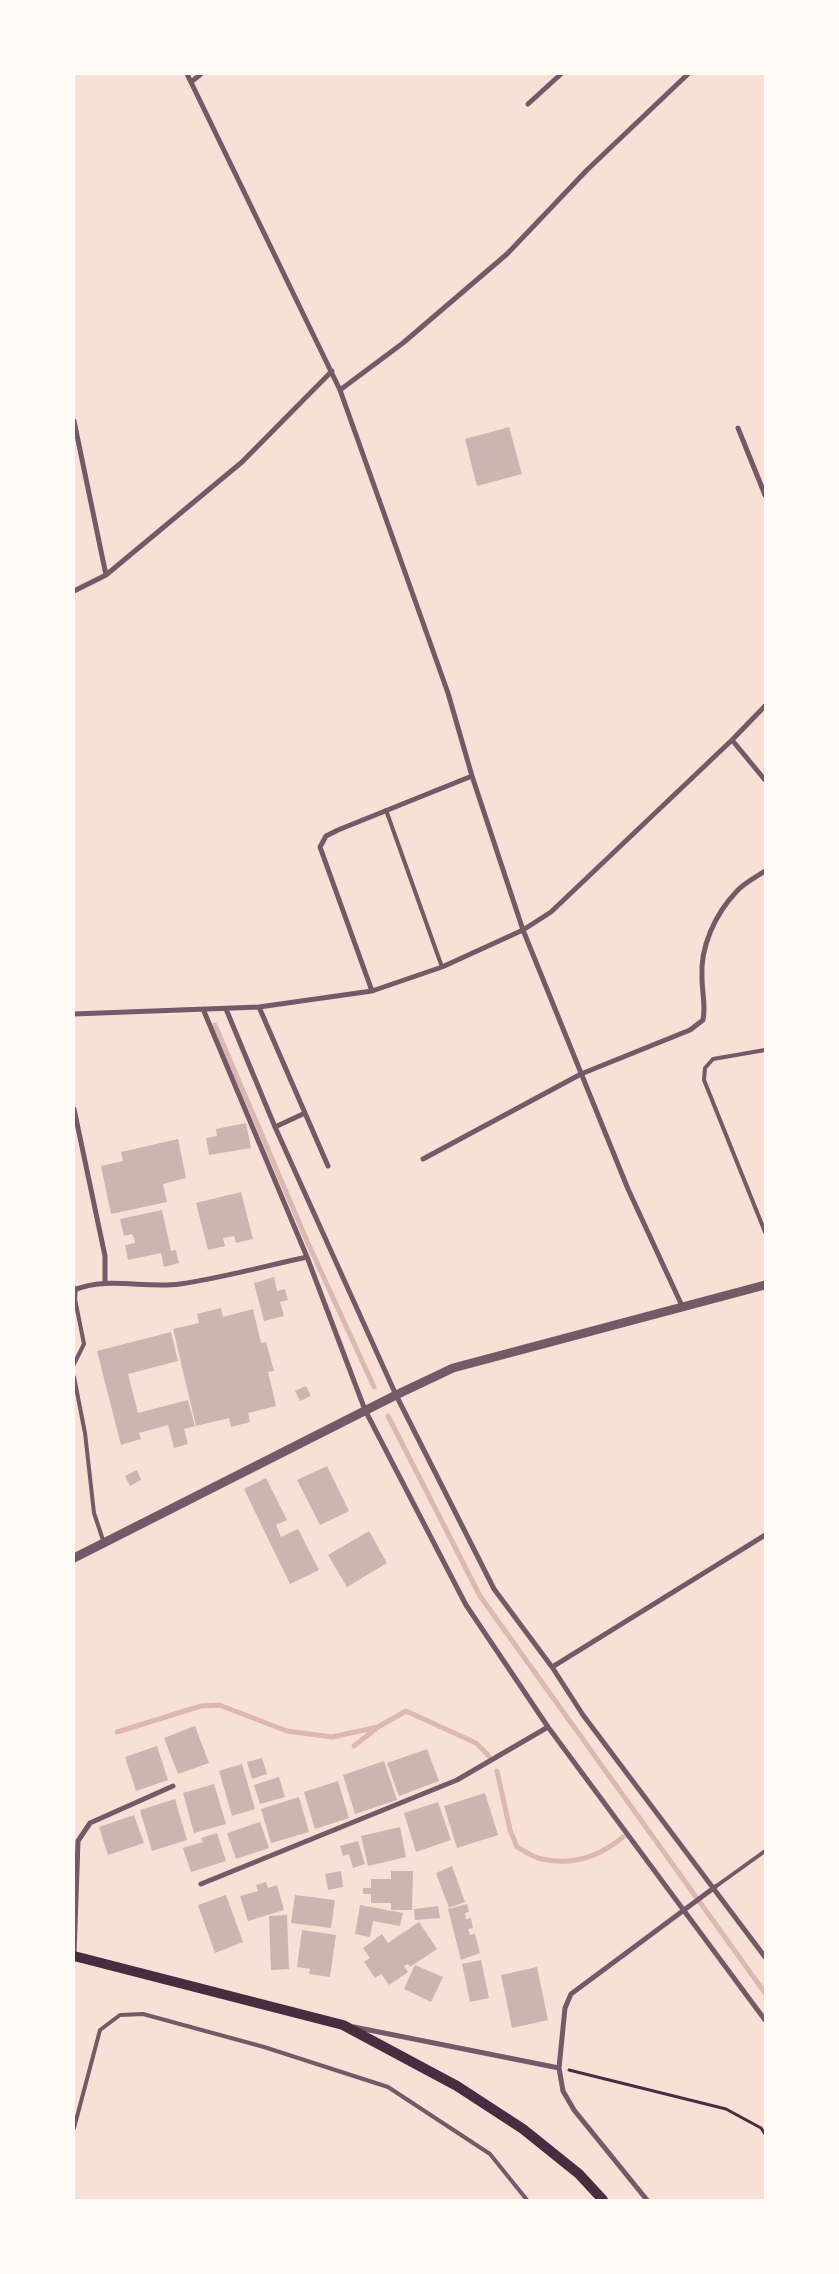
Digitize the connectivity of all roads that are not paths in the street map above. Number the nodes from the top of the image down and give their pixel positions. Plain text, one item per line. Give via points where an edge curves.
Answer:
1 (187, 74) edge
2 (201, 74) edge
3 (561, 74) edge
4 (688, 74) edge
5 (191, 82) junction
6 (528, 104) dead end
7 (332, 371) junction
8 (340, 390) junction
9 (74, 421) edge
10 (738, 428) dead end
11 (765, 495) edge
12 (106, 575) junction
13 (74, 591) edge
14 (765, 706) edge
15 (732, 740) junction
16 (472, 776) junction
17 (765, 780) edge
18 (386, 810) junction
19 (765, 871) edge
20 (523, 930) junction
21 (442, 966) junction
22 (372, 991) junction
23 (260, 1007) junction
24 (203, 1009) junction
25 (226, 1009) junction
26 (74, 1014) edge
27 (765, 1050) edge
28 (581, 1074) junction
29 (74, 1109) edge
30 (305, 1113) junction
31 (275, 1127) junction
32 (423, 1159) dead end
33 (328, 1166) dead end
34 (765, 1232) edge
35 (307, 1257) junction
36 (105, 1283) junction
37 (765, 1285) edge
38 (75, 1289) edge
39 (683, 1308) junction
40 (74, 1364) edge
41 (74, 1377) edge
42 (396, 1394) junction
43 (365, 1410) junction
44 (765, 1535) edge
45 (104, 1543) junction
46 (74, 1558) edge
47 (552, 1666) junction
48 (548, 1727) junction
49 (173, 1786) dead end
50 (765, 1851) edge
51 (201, 1884) dead end
52 (715, 1887) junction
53 (684, 1910) junction
54 (74, 1956) edge
55 (765, 1957) edge
56 (765, 2020) edge
57 (343, 2025) junction
58 (559, 2068) junction
59 (74, 2128) edge
60 (526, 2200) edge
61 (603, 2200) edge
62 (647, 2200) edge

1 - 5 street
2 - 5 street
3 - 6 street
4 - 8 street via 587,170 507,254 403,342
5 - 7 street
7 - 8 street
7 - 12 street via 242,462
8 - 16 street via 448,693
9 - 12 street
10 - 11 street
12 - 13 street
14 - 15 street
15 - 17 street
15 - 20 street via 576,891 552,912
16 - 18 street
16 - 20 street
18 - 21 lane
18 - 22 street via 326,836 320,847
19 - 28 street via 738,889 725,906 703,949 706,1009 703,1020 690,1030
20 - 21 street
20 - 28 street
21 - 22 street
22 - 23 street
23 - 25 street
23 - 30 street
24 - 25 street
24 - 26 street
24 - 35 street
25 - 31 street
27 - 34 lane via 713,1059 705,1068 704,1080
28 - 32 street
28 - 39 street via 628,1189
29 - 36 street via 105,1256
30 - 31 street
30 - 33 street
31 - 42 street
35 - 36 street via 179,1284 135,1286
35 - 43 street
36 - 38 street
37 - 39 street
38 - 40 lane via 84,1344
39 - 42 street via 453,1368
41 - 45 lane via 85,1433 94,1512
42 - 43 street
42 - 47 street via 494,1589
43 - 45 street
43 - 48 street via 466,1605
44 - 47 street
45 - 46 street
47 - 52 street via 583,1715
48 - 51 street via 457,1780
48 - 53 street
49 - 54 street via 90,1823 78,1840
50 - 52 lane
52 - 53 street
52 - 55 street
53 - 56 street
53 - 58 street via 571,1994 565,2008
54 - 57 main road
57 - 58 street
57 - 61 main road via 457,2086 523,2129 578,2174
58 - 62 street via 563,2091 574,2110
59 - 60 lane via 100,2030 120,2015 143,2014 264,2047 388,2087 490,2154

